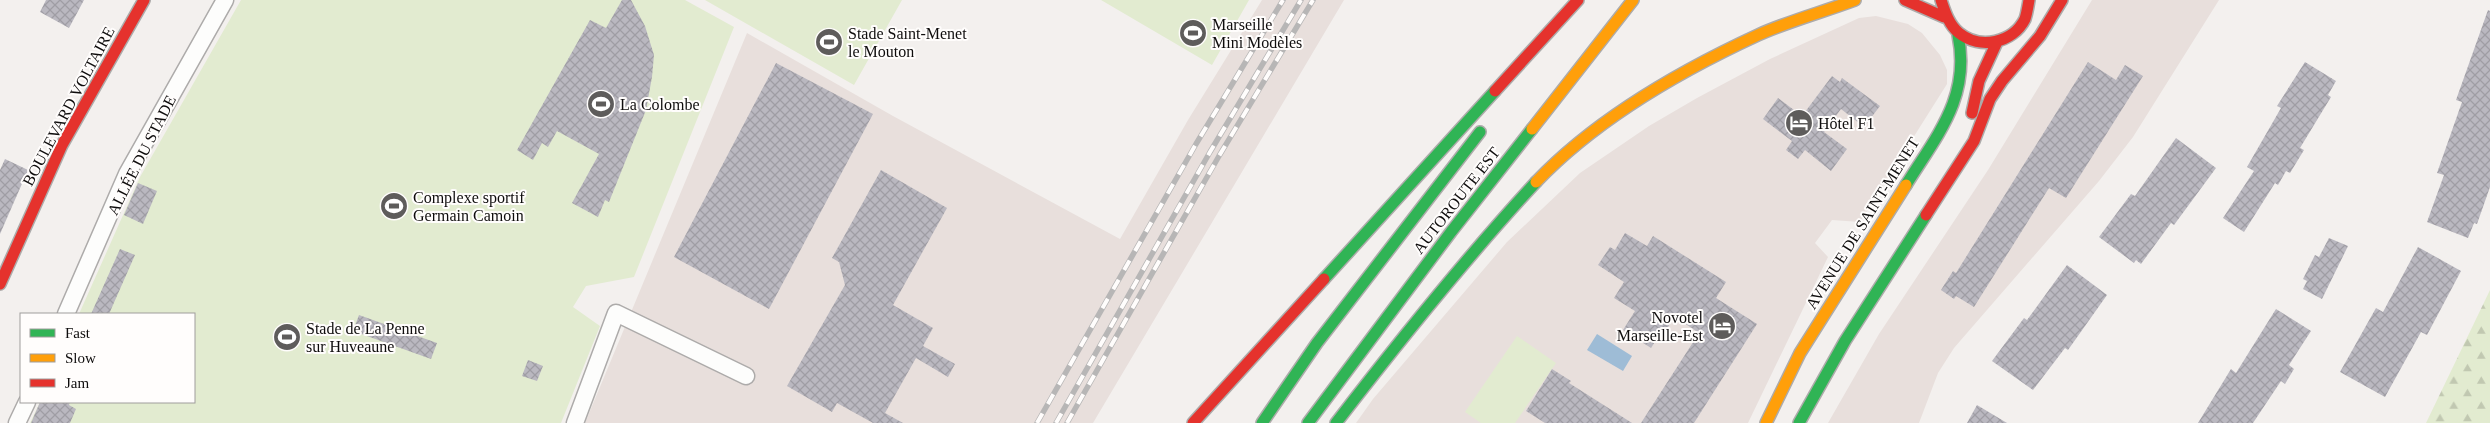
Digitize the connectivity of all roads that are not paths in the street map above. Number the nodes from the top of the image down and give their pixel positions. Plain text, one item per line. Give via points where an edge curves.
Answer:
1 (144, 0) edge
2 (225, 0) edge
3 (1578, 0) edge
4 (1582, 0) edge
5 (1633, 0) edge
6 (1855, 0) edge
7 (1905, 0) edge
8 (1941, 0) edge
9 (2062, 0) edge
10 (2030, 1) edge
11 (1944, 17) junction
12 (1958, 35) junction
13 (1998, 42) junction
14 (1510, 93) dead end
15 (1485, 125) dead end
16 (1925, 176) dead end
17 (1931, 206) junction
18 (0, 284) edge
19 (66, 313) edge
20 (1821, 344) dead end
21 (746, 376) dead end
22 (27, 403) edge
23 (17, 423) edge
24 (575, 423) edge
25 (1193, 423) edge
26 (1262, 423) edge
27 (1308, 423) edge
28 (1336, 423) edge
29 (1766, 423) edge
30 (1799, 423) edge

1 - 18 main road, BOULEVARD VOLTAIRE via 62,146
2 - 19 street, ALLÉE DU STADE via 127,174
3 - 25 main road
4 - 14 main road
5 - 27 main road, AUTOROUTE EST via 1451,232
6 - 28 main road via 1759,35 1646,94 1590,134 1540,178 1483,239
7 - 11 main road
8 - 11 main road
9 - 17 main road via 2040,36 1990,99 1974,141
10 - 13 main road via 2019,27
11 - 12 main road
12 - 13 main road via 1984,44
12 - 29 main road, AVENUE DE SAINT-MENET via 1964,65 1962,84 1950,114 1800,354
13 - 17 main road via 1979,81 1966,136
15 - 26 main road, AUTOROUTE EST via 1317,343
16 - 20 main road
17 - 30 main road via 1845,341
21 - 24 street via 616,313
22 - 23 street

